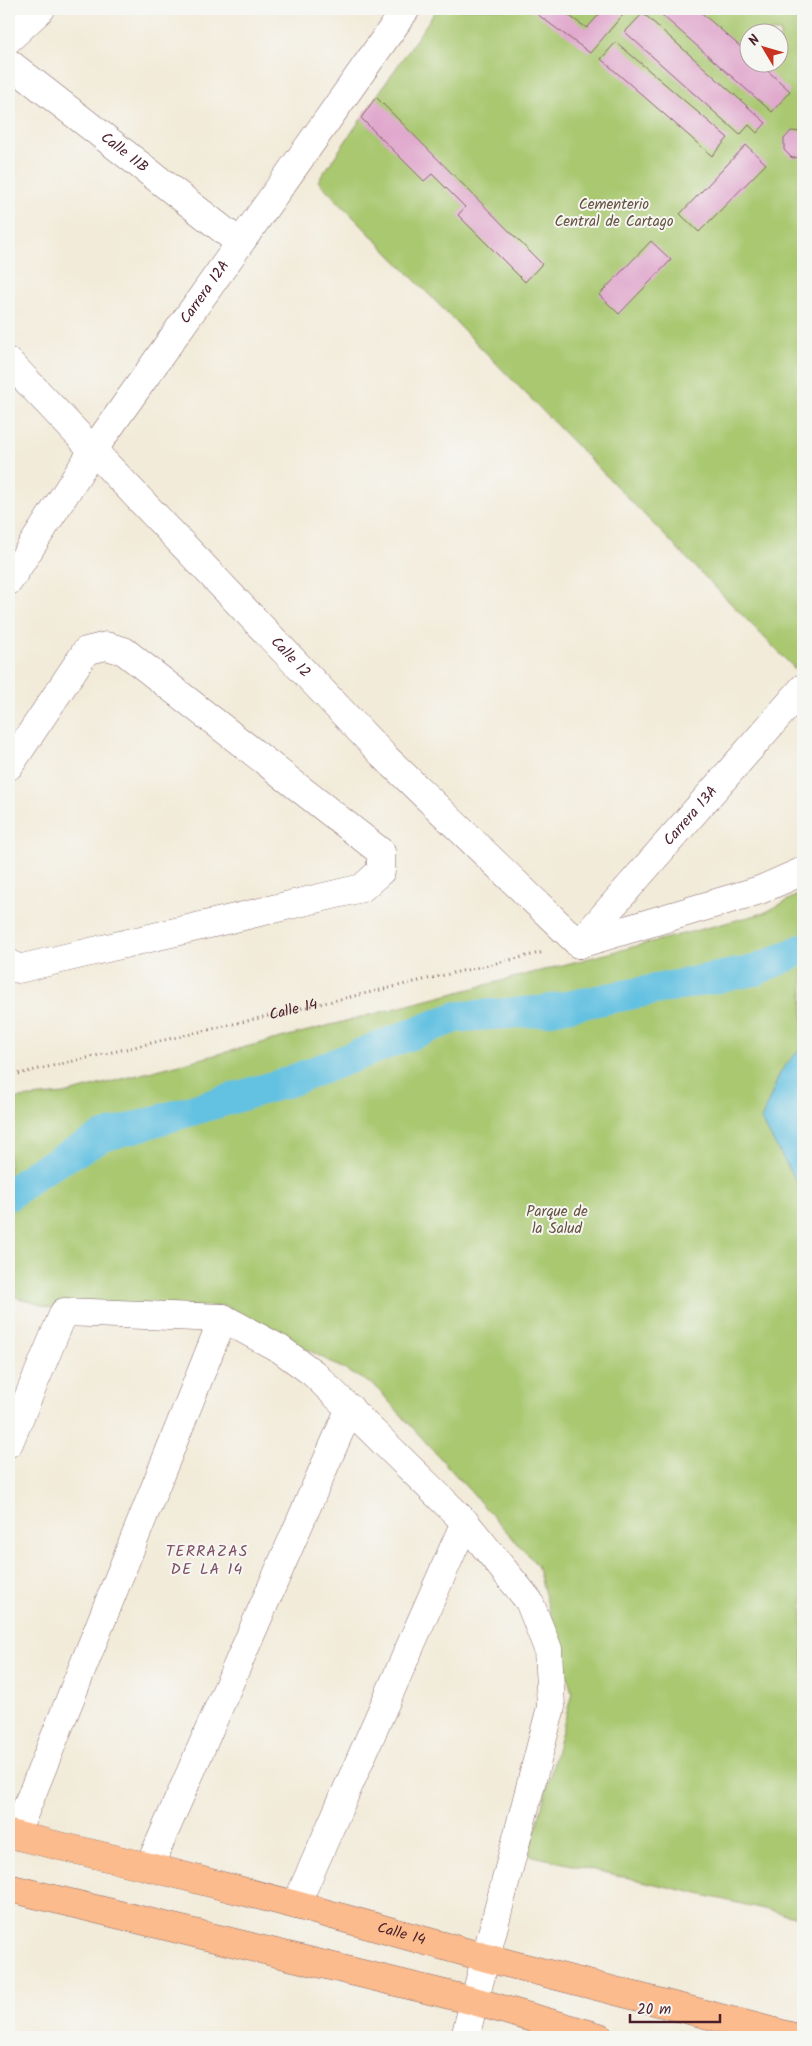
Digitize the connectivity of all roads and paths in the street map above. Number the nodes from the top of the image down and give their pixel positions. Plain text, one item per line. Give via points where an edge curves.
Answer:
1 (41, 9) edge
2 (406, 9) edge
3 (9, 39) edge
4 (9, 63) edge
5 (240, 243) junction
6 (9, 362) edge
7 (94, 450) junction
8 (9, 581) edge
9 (803, 688) edge
10 (9, 766) edge
11 (803, 871) edge
12 (579, 944) junction
13 (9, 962) edge
14 (9, 1076) edge
15 (223, 1318) junction
16 (350, 1408) junction
17 (9, 1443) edge
18 (465, 1522) junction
19 (12, 1835) edge
20 (149, 1867) junction
21 (9, 1888) edge
22 (296, 1905) junction
23 (487, 1958) junction
24 (474, 2002) junction
25 (465, 2037) edge
26 (599, 2037) edge
27 (794, 2037) edge

1 - 3 street
2 - 5 street, Carrera 12A
4 - 5 street, Calle 11B
5 - 7 street, Carrera 12A
6 - 7 street, Calle 12
7 - 8 street, Carrera 12A
7 - 12 street, Calle 12 via 385,757
9 - 12 street, Carrera 13A
10 - 13 street via 86,651 106,646 115,648 124,651 381,852 381,871 362,888 18,969
11 - 12 street via 760,890
12 - 14 path, Calle 14
15 - 16 street via 287,1354
15 - 17 street via 64,1312
15 - 19 street
16 - 18 street
16 - 20 street
18 - 22 street
18 - 23 street via 529,1601 548,1649 551,1706
19 - 20 main road, Calle 14
20 - 22 main road, Calle 14
21 - 24 main road
22 - 23 main road, Calle 14
23 - 24 street
23 - 27 main road, Calle 14
24 - 25 street
24 - 26 main road

